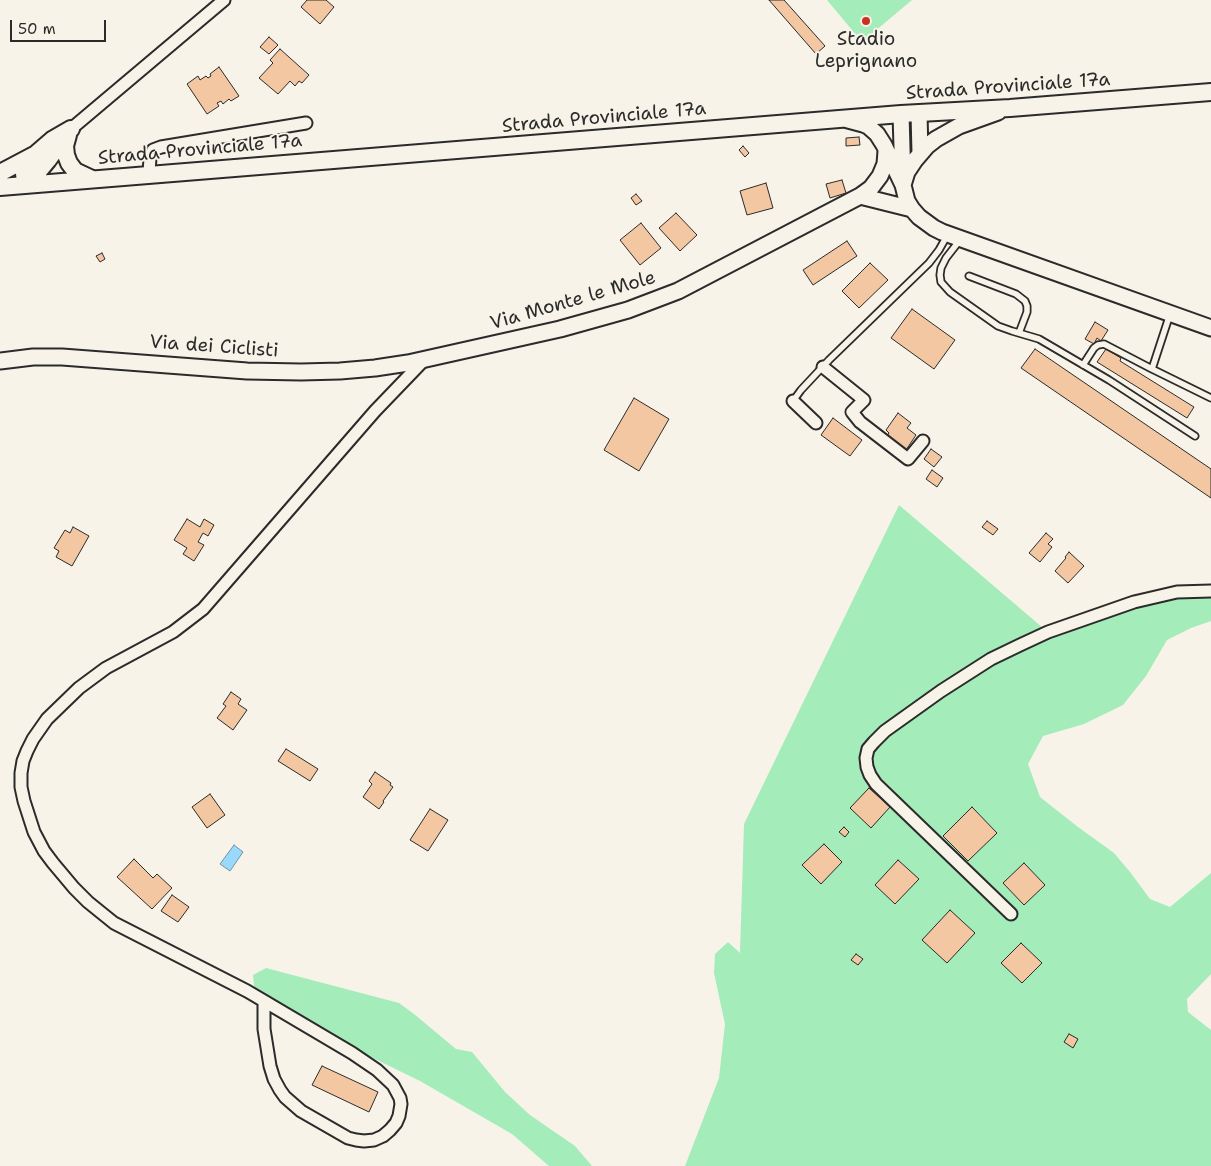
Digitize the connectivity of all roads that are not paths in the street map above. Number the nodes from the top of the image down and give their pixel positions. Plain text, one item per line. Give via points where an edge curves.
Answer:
1 (224, 0) edge
2 (1211, 92) edge
3 (1010, 108) junction
4 (919, 113) junction
5 (901, 114) junction
6 (844, 119) junction
7 (306, 123) dead end
8 (70, 129) junction
9 (886, 151) junction
10 (920, 154) junction
11 (34, 155) junction
12 (0, 173) edge
13 (148, 174) junction
14 (92, 179) junction
15 (26, 184) junction
16 (903, 185) junction
17 (0, 187) edge
18 (860, 196) junction
19 (912, 210) junction
20 (954, 236) junction
21 (969, 276) dead end
22 (1170, 314) junction
23 (1211, 328) edge
24 (1019, 333) junction
25 (424, 360) junction
26 (0, 361) edge
27 (1083, 365) junction
28 (823, 366) junction
29 (1152, 368) junction
30 (1211, 398) edge
31 (793, 401) joint
32 (816, 422) dead end
33 (1195, 436) dead end
34 (922, 441) dead end
35 (1211, 590) edge
36 (1011, 914) dead end
37 (264, 1001) junction

1 - 8 street
2 - 3 main road, Strada Provinciale 17a
3 - 4 main road, Strada Provinciale 17a
3 - 10 street via 952,128
4 - 5 main road, Strada Provinciale 17a
4 - 10 street
5 - 6 main road, Strada Provinciale 17a
5 - 16 street
6 - 9 street via 868,126 882,140
6 - 13 main road, Strada Provinciale 17a
7 - 13 street via 161,146 150,157
8 - 11 main road
8 - 14 main road via 65,146 67,159 76,171
8 - 15 main road
9 - 16 street
9 - 18 street, Via Monte le Mole via 880,176
10 - 16 street
11 - 12 main road
11 - 15 main road via 25,168
13 - 14 main road, Strada Provinciale 17a
14 - 15 main road, Strada Provinciale 17a
15 - 17 main road, Strada Provinciale 17a
16 - 19 street
18 - 19 street
18 - 25 street, Via Monte le Mole via 658,300 560,329
19 - 20 street via 934,228
20 - 22 street
20 - 24 lane via 941,268 941,282 991,322
20 - 28 lane
21 - 24 lane via 1024,300 1027,312
22 - 23 street
22 - 29 lane
24 - 27 lane via 1039,339
25 - 26 street, Via dei Ciclisti via 359,370 301,372 47,356
25 - 37 street via 203,609 173,632 111,666 79,688 47,719 23,760 21,787 30,821 44,851 74,888 114,922
27 - 29 lane via 1098,344 1104,344
27 - 33 lane
28 - 31 lane
28 - 34 street via 864,400 852,412 860,422 908,459
29 - 30 lane
31 - 32 street
35 - 36 street via 1178,592 1130,604 1020,645 941,691 885,731 868,749 866,767 876,784
37 - 37 street via 360,1058 388,1080 401,1104 399,1116 390,1130 374,1140 348,1138 301,1111 286,1098 270,1066 264,1029

